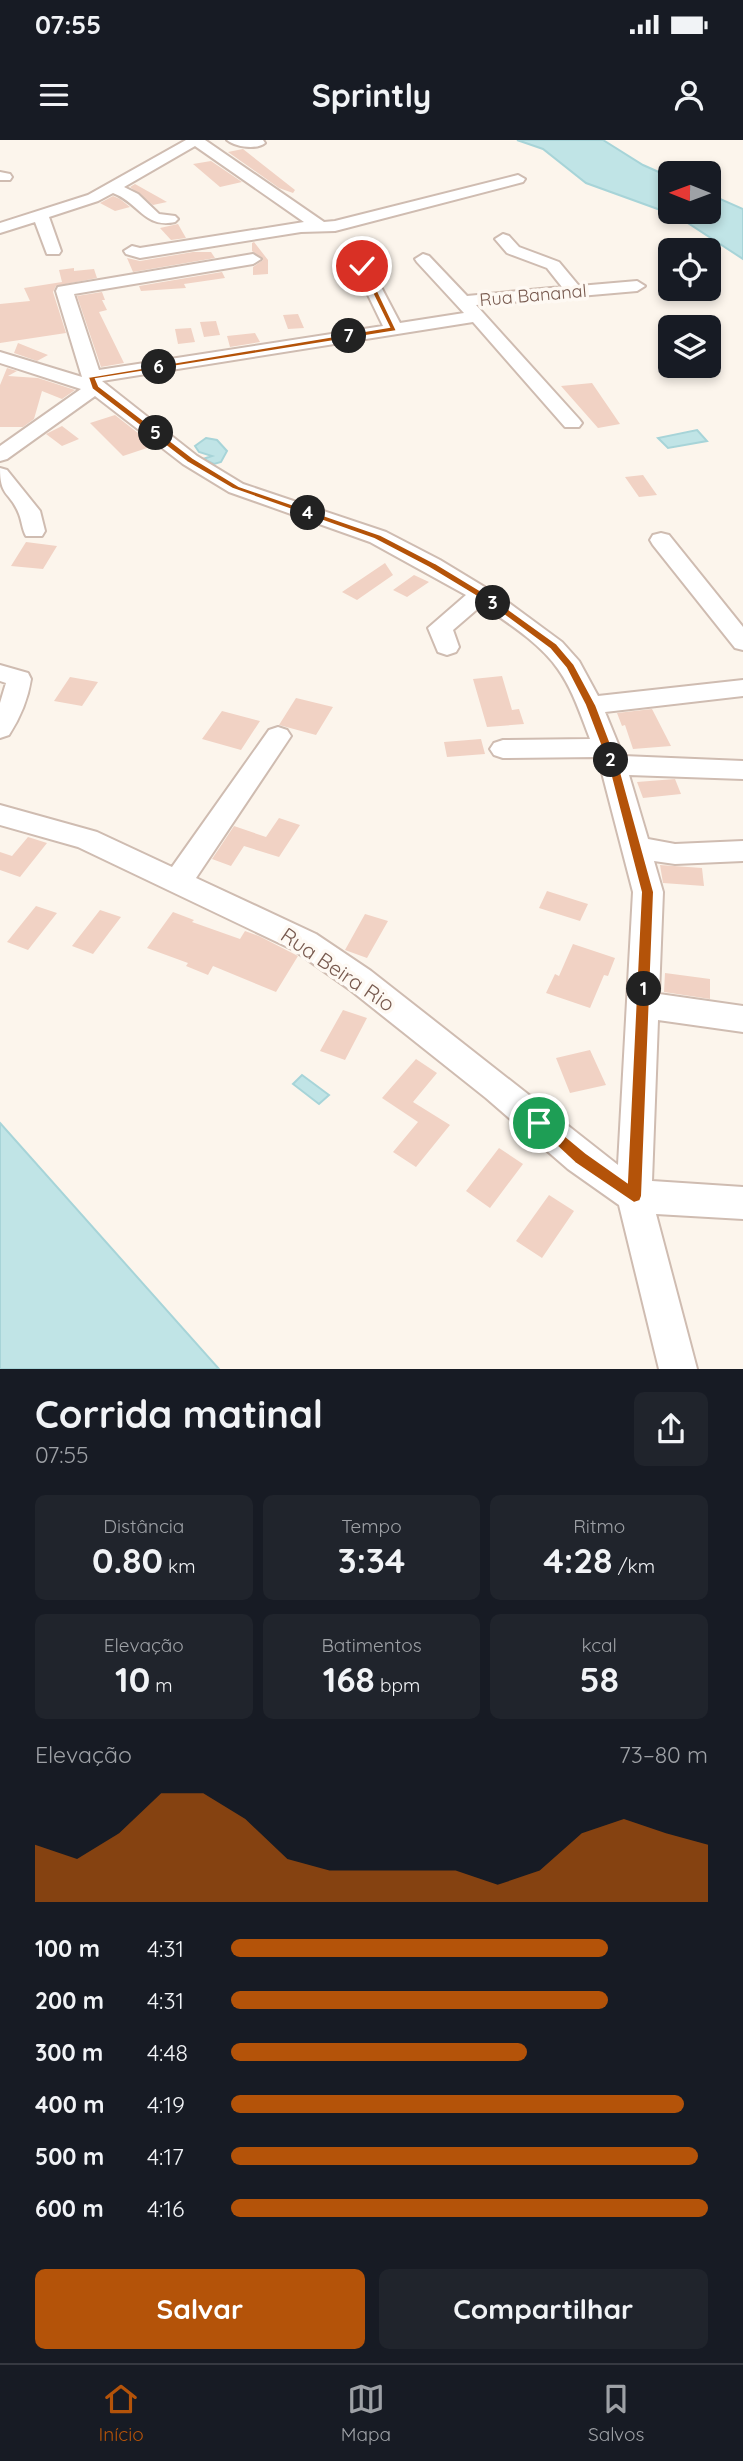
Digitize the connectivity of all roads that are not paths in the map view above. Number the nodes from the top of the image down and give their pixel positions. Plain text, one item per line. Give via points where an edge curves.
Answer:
1 (196, 140) edge
2 (234, 140) edge
3 (258, 143) dead end
4 (518, 179) dead end
5 (112, 187) junction
6 (40, 215) junction
7 (170, 219) dead end
8 (320, 226) junction
9 (0, 228) edge
10 (503, 239) dead end
11 (53, 251) dead end
12 (132, 251) dead end
13 (253, 259) dead end
14 (423, 259) dead end
15 (362, 266) dead end
16 (637, 286) dead end
17 (574, 291) junction
18 (463, 301) junction
19 (477, 316) junction
20 (394, 329) junction
21 (0, 358) edge
22 (93, 382) junction
23 (572, 423) dead end
24 (0, 455) edge
25 (0, 474) edge
26 (34, 531) dead end
27 (662, 540) dead end
28 (481, 595) junction
29 (743, 643) edge
30 (447, 647) dead end
31 (6, 680) edge
32 (743, 688) edge
33 (590, 705) junction
34 (0, 729) edge
35 (278, 736) dead end
36 (503, 749) dead end
37 (610, 757) junction
38 (743, 770) edge
39 (0, 815) edge
40 (636, 848) junction
41 (743, 851) edge
42 (178, 881) junction
43 (643, 1004) junction
44 (743, 1019) edge
45 (634, 1196) junction
46 (743, 1203) edge
47 (678, 1369) edge

1 - 5 street
1 - 8 street
2 - 3 street
4 - 8 street
5 - 6 street
5 - 7 street via 131,195 149,216
6 - 9 street
6 - 11 street
8 - 12 street
10 - 17 lane via 513,250 553,265
13 - 22 street via 64,291
14 - 18 street
15 - 20 street
16 - 17 street, Rua Bananal
17 - 18 street, Rua Bananal
18 - 19 street, Rua Bananal
19 - 20 street, Rua Bananal
19 - 23 street
20 - 22 street, Rua Bananal
21 - 22 street
22 - 24 street
22 - 28 street via 190,460 236,488 378,537
25 - 26 street via 29,511
27 - 29 street
28 - 30 street via 440,628
28 - 33 street via 553,647 570,667
31 - 34 street via 16,696
32 - 33 street
33 - 37 street
35 - 42 street
36 - 37 street
37 - 38 street
37 - 40 street
39 - 42 street, Rua Beira Rio via 87,839
40 - 41 lane via 675,854
40 - 43 street via 648,892
42 - 45 street, Rua Beira Rio via 304,942 337,963
43 - 44 street
43 - 45 street
45 - 46 street
45 - 47 street

